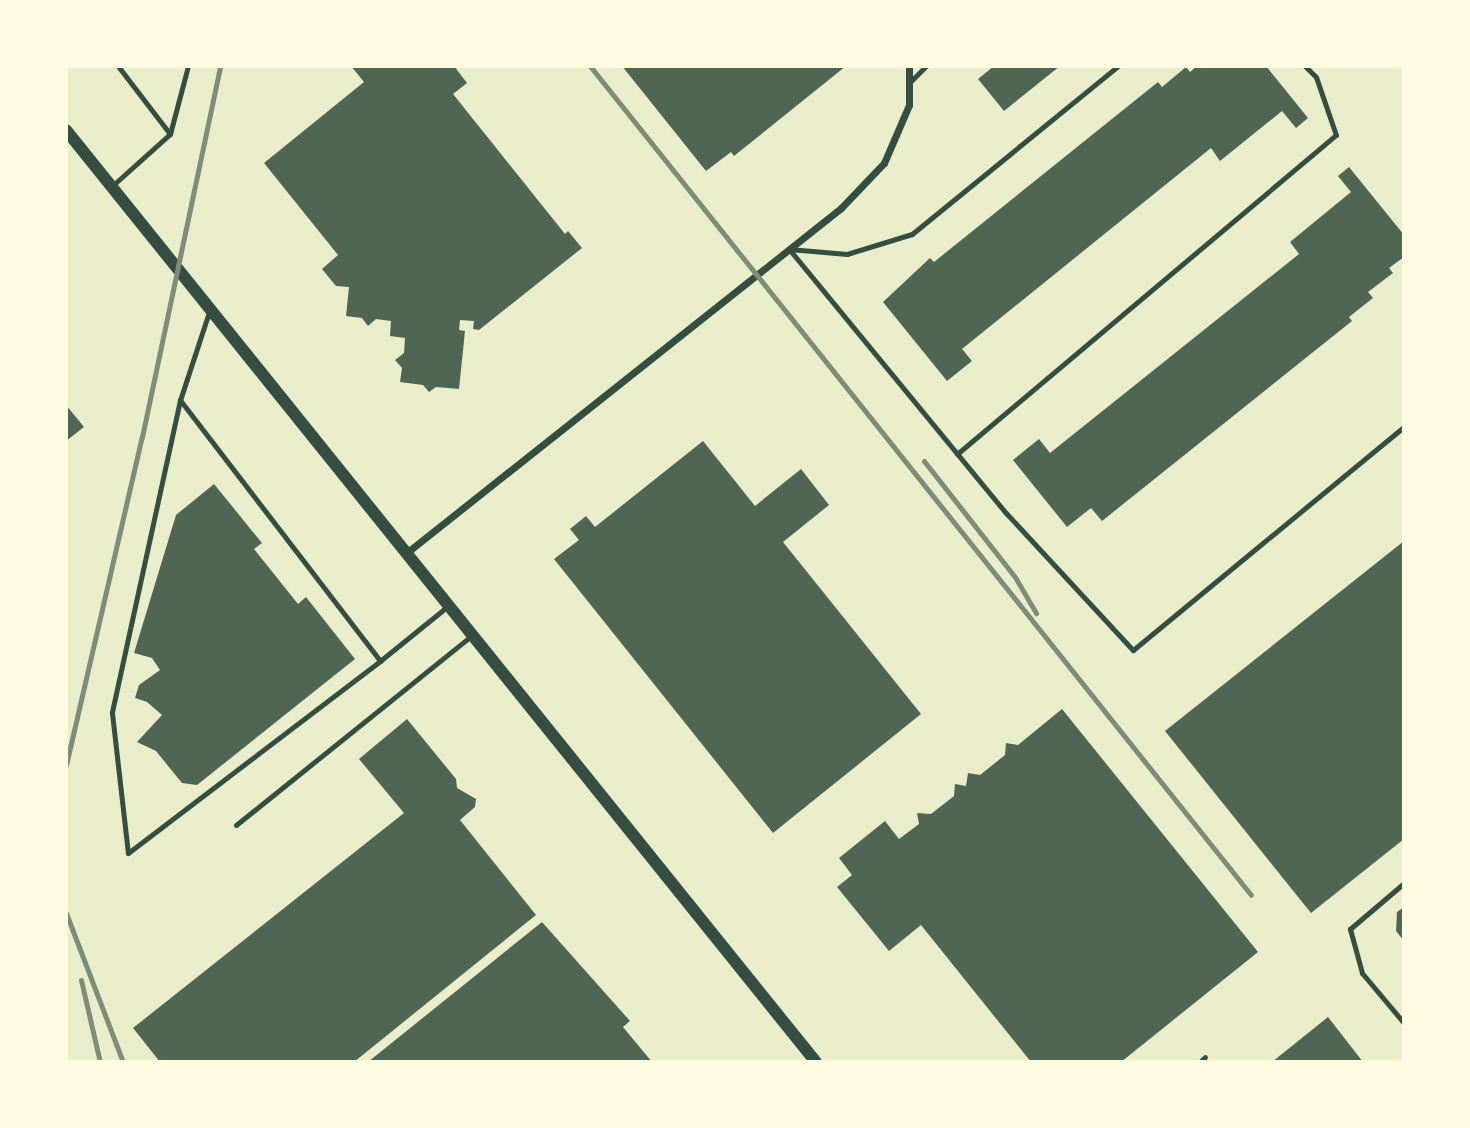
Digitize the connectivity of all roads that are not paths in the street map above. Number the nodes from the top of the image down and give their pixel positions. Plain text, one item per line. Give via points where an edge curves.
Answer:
1 (118, 66) edge
2 (188, 66) edge
3 (909, 66) edge
4 (926, 66) edge
5 (1118, 66) edge
6 (1305, 66) edge
7 (909, 83) junction
8 (66, 130) edge
9 (170, 134) junction
10 (111, 186) junction
11 (789, 249) junction
12 (210, 309) junction
13 (180, 400) junction
14 (1404, 427) edge
15 (957, 454) junction
16 (405, 554) junction
17 (448, 606) junction
18 (472, 635) junction
19 (380, 661) junction
20 (236, 825) dead end
21 (1404, 883) edge
22 (1404, 1023) edge
23 (816, 1062) edge

1 - 9 lane
2 - 9 lane
3 - 7 street
4 - 7 lane
5 - 11 lane via 912,234 847,254
6 - 15 lane via 1316,78 1336,135
7 - 11 street via 909,105 884,163 841,208
8 - 10 street
9 - 10 lane
10 - 12 street
11 - 15 lane
11 - 16 street
12 - 13 lane
12 - 16 street
13 - 19 lane
13 - 19 lane via 112,713 128,853
14 - 15 lane via 1133,650
16 - 17 street
17 - 18 street
17 - 19 lane
18 - 20 lane
18 - 23 street
21 - 22 lane via 1350,929 1362,972

